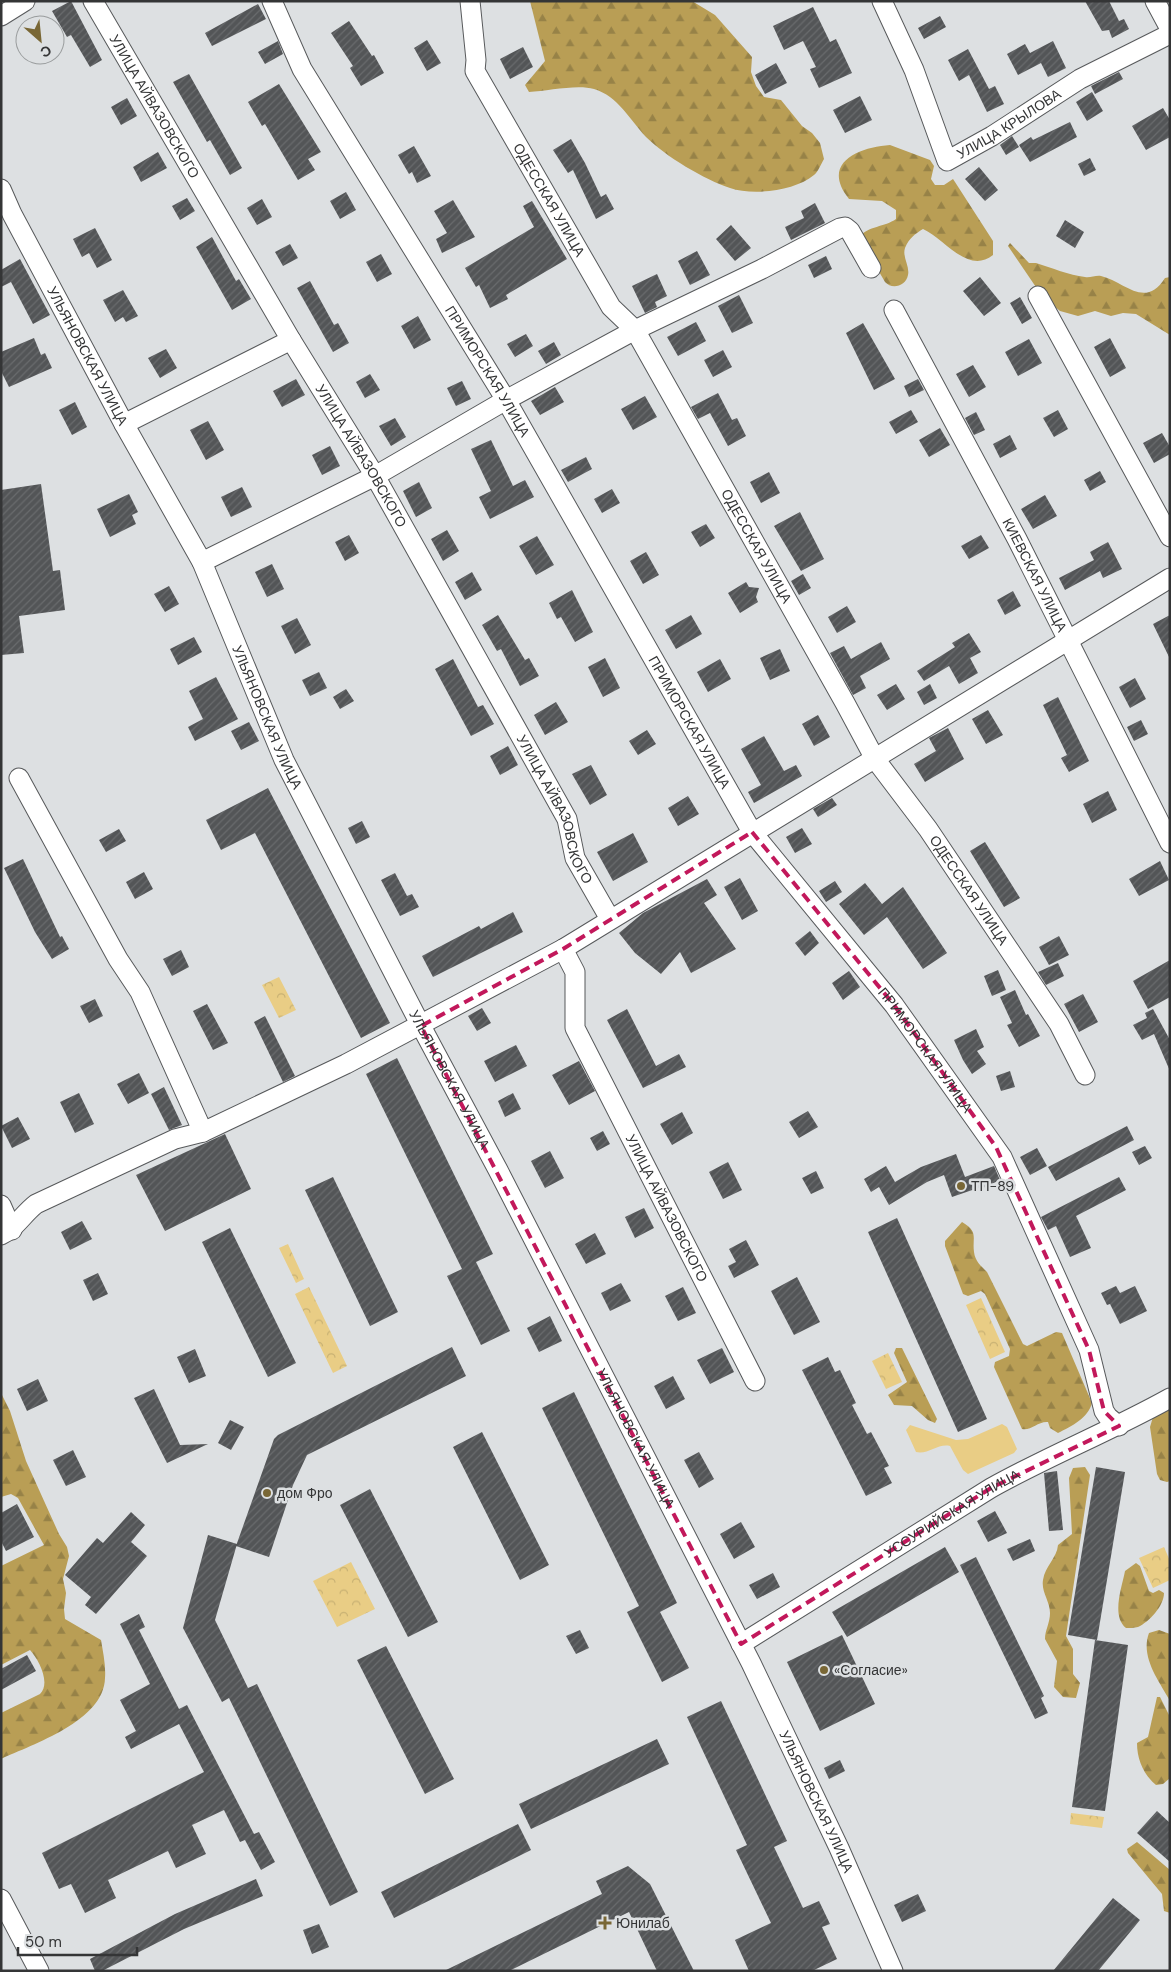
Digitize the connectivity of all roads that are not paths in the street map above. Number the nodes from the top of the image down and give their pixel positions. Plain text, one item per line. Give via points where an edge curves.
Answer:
1 (24, 1) edge
2 (93, 1) edge
3 (272, 1) edge
4 (470, 1) edge
5 (882, 1) edge
6 (1155, 1) edge
7 (1, 16) edge
8 (1170, 29) edge
9 (1170, 34) edge
10 (1, 189) edge
11 (871, 268) dead end
12 (1038, 296) dead end
13 (894, 310) dead end
14 (635, 330) junction
15 (291, 340) junction
16 (506, 400) junction
17 (124, 424) junction
18 (374, 476) junction
19 (1170, 537) edge
20 (202, 562) junction
21 (1170, 578) edge
22 (1069, 641) junction
23 (875, 759) junction
24 (19, 778) dead end
25 (752, 832) junction
26 (1170, 843) edge
27 (610, 919) junction
28 (563, 949) junction
29 (421, 1026) junction
30 (1085, 1075) dead end
31 (203, 1132) junction
32 (1, 1205) edge
33 (7, 1232) edge
34 (755, 1380) dead end
35 (1170, 1398) edge
36 (1119, 1426) junction
37 (741, 1644) junction
38 (1, 1900) edge
39 (38, 1971) edge
40 (894, 1971) edge

1 - 7 street
2 - 15 street, УЛИЦА АЙВАЗОВСКОГО
3 - 16 street, ПРИМОРСКАЯ УЛИЦА via 302,69
4 - 14 street, ОДЕССКАЯ УЛИЦА via 476,60 474,71 611,308
5 - 9 street, УЛИЦА КРЫЛОВА via 914,70 947,161 1080,79
6 - 8 street
10 - 17 street, УЛЬЯНОВСКАЯ УЛИЦА
11 - 14 street via 845,227
12 - 19 street
13 - 22 street, КИЕВСКАЯ УЛИЦА
14 - 16 street
14 - 23 street, ОДЕССКАЯ УЛИЦА
15 - 17 street
15 - 18 street, УЛИЦА АЙВАЗОВСКОГО
16 - 18 street
16 - 25 street, ПРИМОРСКАЯ УЛИЦА
17 - 20 street, УЛЬЯНОВСКАЯ УЛИЦА
18 - 20 street
18 - 27 street, УЛИЦА АЙВАЗОВСКОГО via 567,819 575,858
20 - 29 street, УЛЬЯНОВСКАЯ УЛИЦА via 284,760
21 - 22 street
22 - 23 street
22 - 26 street, КИЕВСКАЯ УЛИЦА
23 - 25 street
23 - 30 street, ОДЕССКАЯ УЛИЦА via 928,829 1058,1024
24 - 31 street via 118,959 140,992
25 - 27 street
25 - 36 street, ПРИМОРСКАЯ УЛИЦА via 894,1005 996,1147 1013,1178 1089,1350 1104,1411
27 - 28 street
28 - 29 street
28 - 34 street, УЛИЦА АЙВАЗОВСКОГО via 575,972 575,1028
29 - 31 street
29 - 37 street, УЛЬЯНОВСКАЯ УЛИЦА
31 - 33 street via 175,1138 36,1204
32 - 33 street
35 - 36 street, УССУРИЙСКАЯ УЛИЦА
36 - 37 street, УССУРИЙСКАЯ УЛИЦА via 1033,1464 991,1488
37 - 40 street, УЛЬЯНОВСКАЯ УЛИЦА via 840,1848
38 - 39 street

